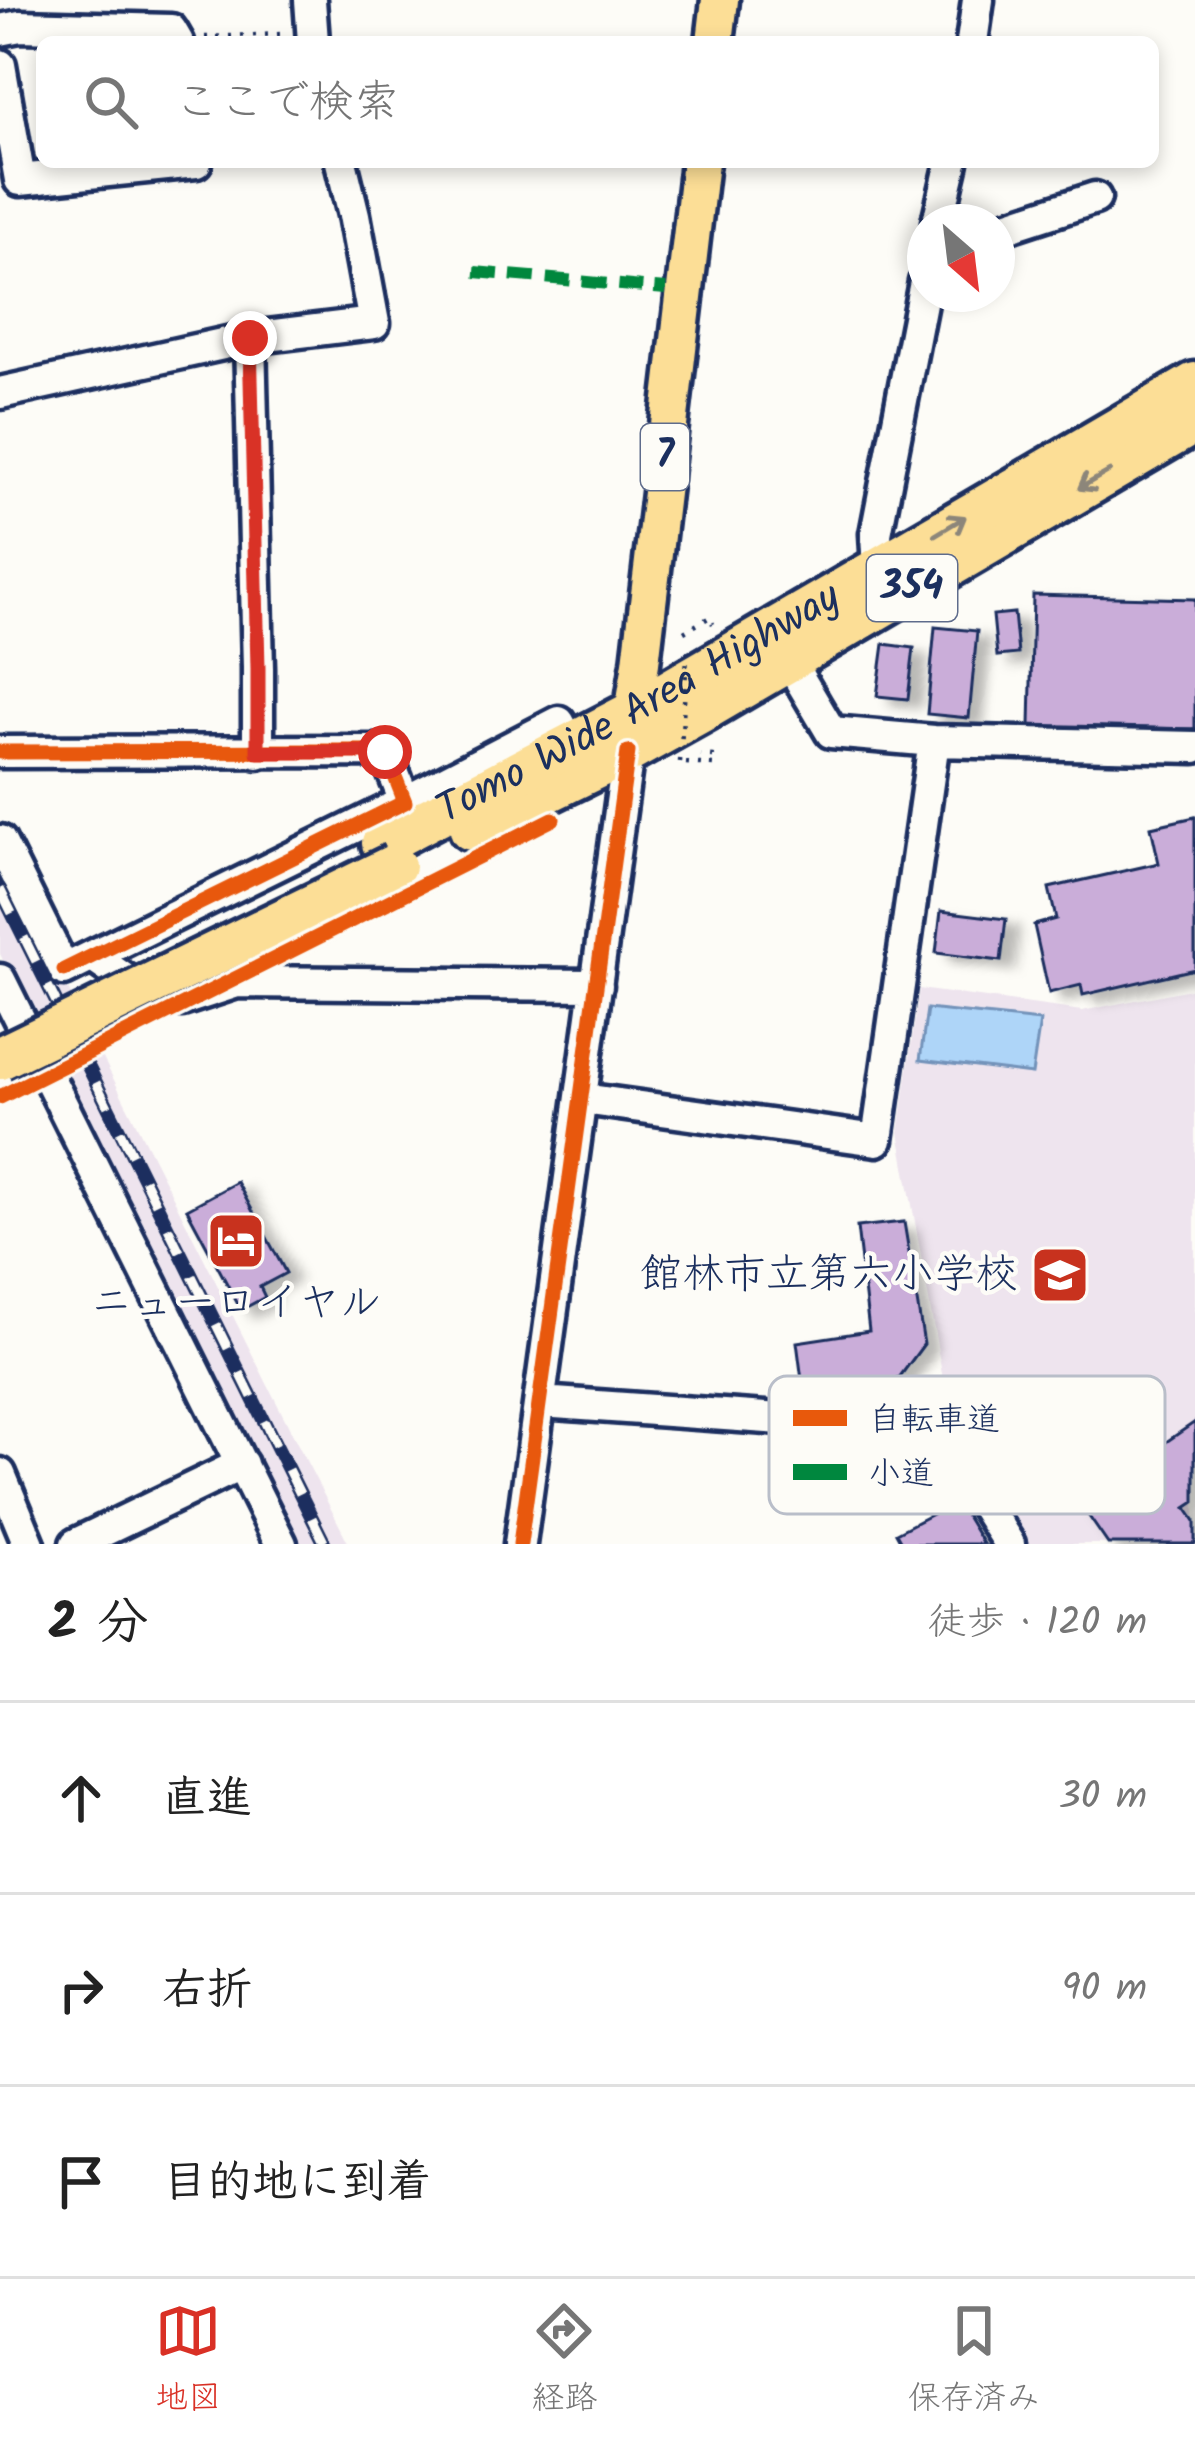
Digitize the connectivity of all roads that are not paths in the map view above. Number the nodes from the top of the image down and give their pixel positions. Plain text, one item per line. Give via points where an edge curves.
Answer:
1 (310, 0) edge
2 (720, 0) edge
3 (977, 0) edge
4 (0, 30) edge
5 (182, 36) edge
6 (313, 36) edge
7 (716, 36) edge
8 (973, 36) edge
9 (0, 65) edge
10 (137, 168) edge
11 (342, 168) edge
12 (699, 168) edge
13 (951, 168) edge
14 (10, 181) edge
15 (1095, 198) dead end
16 (942, 204) edge
17 (1015, 224) edge
18 (919, 312) edge
19 (250, 338) junction
20 (1195, 384) edge
21 (0, 393) edge
22 (1195, 422) edge
23 (878, 569) junction
24 (790, 662) junction
25 (630, 733) junction
26 (934, 741) junction
27 (572, 746) junction
28 (1195, 747) edge
29 (0, 752) edge
30 (258, 752) junction
31 (405, 802) junction
32 (0, 841) edge
33 (388, 855) junction
34 (200, 904) junction
35 (93, 956) junction
36 (237, 982) junction
37 (597, 985) junction
38 (2, 1003) edge
39 (0, 1058) edge
40 (583, 1099) junction
41 (541, 1402) junction
42 (769, 1418) edge
43 (242, 1464) junction
44 (0, 1474) edge
45 (990, 1514) edge
46 (28, 1544) edge
47 (76, 1544) edge
48 (281, 1544) edge
49 (520, 1544) edge
50 (1009, 1544) edge

1 - 6 street
2 - 7 main road
3 - 8 street
4 - 5 street
9 - 14 street
10 - 14 street
11 - 19 street via 374,323
12 - 25 main road, 7
13 - 16 street
15 - 17 street
18 - 23 street via 877,534
19 - 21 street
19 - 30 street
23 -> 20 highway, Tomo Wide Area Highway / 354
22 -> 24 highway, Tomo Wide Area Highway / 354
23 - 25 highway, Tomo Wide Area Highway / 354
24 - 25 highway, Tomo Wide Area Highway / 354
24 - 26 street via 831,732
25 - 27 highway, Tomo Wide Area Highway / 354
25 - 33 highway, Tomo Wide Area Highway / 354
25 - 37 street
26 - 28 street
26 - 40 street via 877,1140
27 - 31 street via 559,722
27 - 33 highway, Tomo Wide Area Highway / 354
29 - 30 street
30 - 31 street via 385,752
31 - 34 street
32 - 35 street via 64,970
33 - 38 highway, Tomo Wide Area Highway / 354
33 - 39 highway, Tomo Wide Area Highway / 354, bridge
34 - 35 street
34 - 36 street
35 - 36 street via 146,994 182,1000
36 - 37 street
37 - 40 street
38 - 43 street
40 - 41 street
41 - 42 street
41 - 49 street
43 - 47 street
43 - 48 street
44 - 46 street
45 - 50 street

